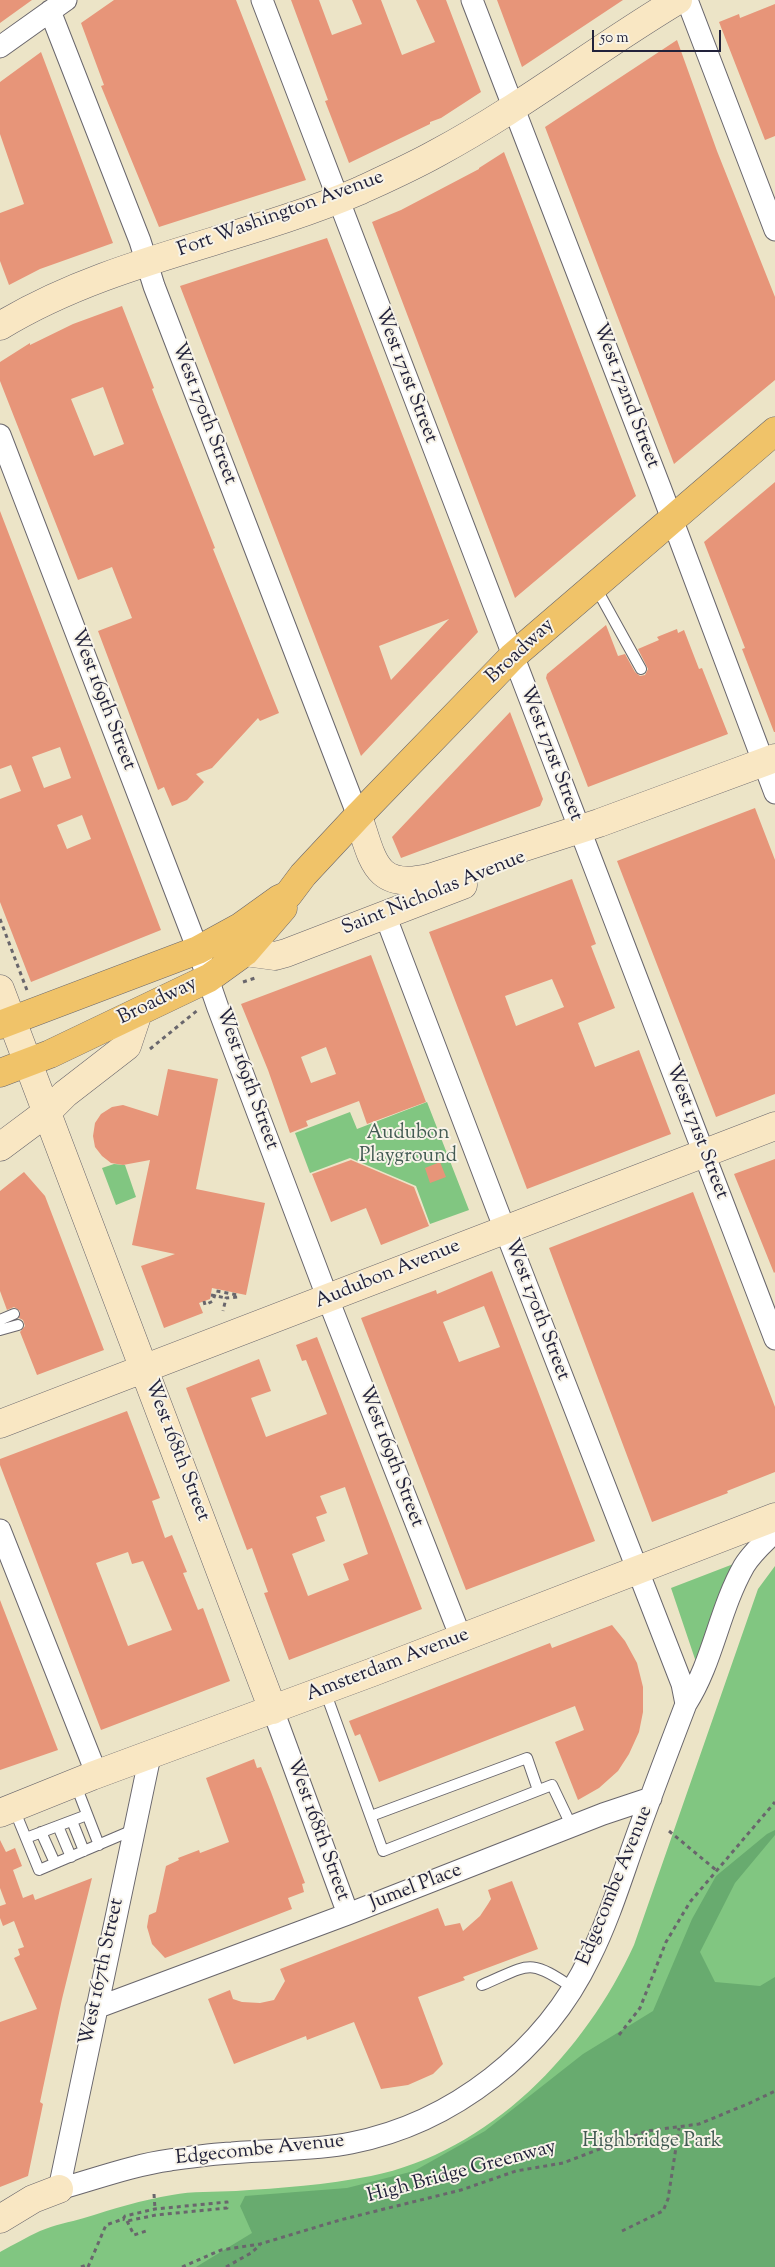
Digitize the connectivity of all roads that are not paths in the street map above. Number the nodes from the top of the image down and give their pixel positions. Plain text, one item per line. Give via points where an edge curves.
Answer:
1 (262, 0) edge
2 (472, 0) edge
3 (678, 0) edge
4 (687, 0) edge
5 (58, 6) edge
6 (0, 47) edge
7 (513, 106) junction
8 (338, 199) junction
9 (775, 230) edge
10 (146, 263) junction
11 (0, 326) edge
12 (775, 432) edge
13 (0, 435) edge
14 (671, 520) junction
15 (595, 585) junction
16 (513, 656) junction
17 (641, 668) dead end
18 (769, 760) edge
19 (775, 793) edge
20 (358, 816) junction
21 (579, 830) junction
22 (288, 895) junction
23 (386, 915) junction
24 (198, 950) junction
25 (245, 952) junction
26 (13, 987) edge
27 (212, 988) junction
28 (138, 1013) junction
29 (6, 1023) edge
30 (28, 1063) junction
31 (0, 1073) edge
32 (46, 1112) junction
33 (775, 1126) edge
34 (0, 1147) edge
35 (704, 1153) junction
36 (505, 1229) junction
37 (328, 1299) junction
38 (14, 1314) dead end
39 (0, 1320) edge
40 (18, 1325) dead end
41 (0, 1330) edge
42 (775, 1339) edge
43 (145, 1370) junction
44 (0, 1424) edge
45 (775, 1517) edge
46 (0, 1530) edge
47 (775, 1532) edge
48 (637, 1570) junction
49 (461, 1638) junction
50 (325, 1690) junction
51 (686, 1704) junction
52 (273, 1710) junction
53 (150, 1756) junction
54 (86, 1779) junction
55 (538, 1790) junction
56 (651, 1798) junction
57 (7, 1811) edge
58 (87, 1815) junction
59 (371, 1816) junction
60 (72, 1820) junction
61 (58, 1826) junction
62 (572, 1826) junction
63 (134, 1830) junction
64 (42, 1832) junction
65 (26, 1838) junction
66 (99, 1845) junction
67 (84, 1851) junction
68 (71, 1856) junction
69 (54, 1863) junction
70 (348, 1914) junction
71 (482, 1986) dead end
72 (573, 1988) junction
73 (96, 2008) junction
74 (59, 2189) junction
75 (0, 2219) edge

1 - 8 street, West 171st Street
2 - 7 street, West 172nd Street
3 - 7 main road, Fort Washington Avenue
4 - 9 street
5 - 6 street
5 - 10 street, West 170th Street
7 - 8 main road, Fort Washington Avenue via 423,161
7 - 14 street, West 172nd Street
8 - 10 main road, Fort Washington Avenue
8 - 16 street, West 171st Street
10 - 11 main road, Fort Washington Avenue via 62,293
10 - 20 street, West 170th Street
12 - 14 main road, Broadway
13 - 24 street, West 169th Street
14 - 15 main road, Broadway
14 - 18 street, West 172nd Street
15 - 16 main road, Broadway
15 - 17 lane
16 - 20 main road, Broadway
16 - 21 street, West 171st Street
18 - 19 street, West 172nd Street
18 - 21 main road, Saint Nicholas Avenue
20 - 21 main road, Saint Nicholas Avenue via 378,867 387,877 402,882 432,877
20 - 22 main road, Broadway
21 - 23 main road, Saint Nicholas Avenue via 511,865
21 - 35 street, West 171st Street
22 - 24 main road, Broadway
22 - 25 main road, Broadway via 285,905
23 - 25 main road, Saint Nicholas Avenue via 275,956
23 - 36 street, West 170th Street
24 - 27 street, West 169th Street
24 - 29 main road, Broadway
25 - 27 main road, Broadway
26 - 29 main road, West 168th Street
27 - 28 main road, Broadway
27 - 37 street, West 169th Street
28 - 30 main road, Broadway
28 - 32 main road via 127,1046
29 - 30 main road, West 168th Street
30 - 31 main road, Broadway
30 - 32 main road, West 168th Street
32 - 34 main road
32 - 43 main road, West 168th Street
33 - 35 main road, Audubon Avenue
35 - 36 main road, Audubon Avenue
35 - 42 street, West 171st Street
36 - 37 main road, Audubon Avenue
36 - 48 street, West 170th Street
37 - 43 main road, Audubon Avenue
37 - 49 street, West 169th Street
38 - 39 lane
40 - 41 lane
43 - 44 main road, Audubon Avenue
43 - 52 main road, West 168th Street
45 - 48 main road, Amsterdam Avenue
46 - 54 street
47 - 51 street, Edgecombe Avenue via 746,1564 738,1578 698,1686
48 - 49 main road, Amsterdam Avenue
48 - 51 street, West 170th Street via 682,1684
49 - 50 main road, Amsterdam Avenue
50 - 52 main road, Amsterdam Avenue
50 - 59 lane
51 - 56 street, Edgecombe Avenue
52 - 53 main road, Amsterdam Avenue
52 - 70 street, West 168th Street
53 - 54 main road, Amsterdam Avenue
53 - 63 street, West 167th Street
54 - 57 main road, Amsterdam Avenue
54 - 58 lane
55 - 59 lane via 527,1758
55 - 59 lane via 384,1851
55 - 62 lane via 552,1784
56 - 62 street, Jumel Place
56 - 72 street, Edgecombe Avenue via 601,1934
57 - 65 lane
58 - 60 lane
58 - 66 lane
60 - 61 lane
60 - 67 lane
61 - 64 lane
61 - 68 lane
62 - 70 street, Jumel Place
63 - 66 lane
63 - 73 street, West 167th Street
64 - 65 lane
64 - 69 lane
65 - 69 lane via 39,1870
66 - 67 lane
67 - 68 lane
68 - 69 lane
70 - 73 street, Jumel Place
71 - 72 lane via 524,1967 535,1966
72 - 74 street, Edgecombe Avenue via 543,2029 492,2078 451,2105 406,2126 376,2137 315,2150 231,2153 166,2160
73 - 74 street, West 167th Street
74 - 75 main road, Edgecombe Avenue via 33,2199

